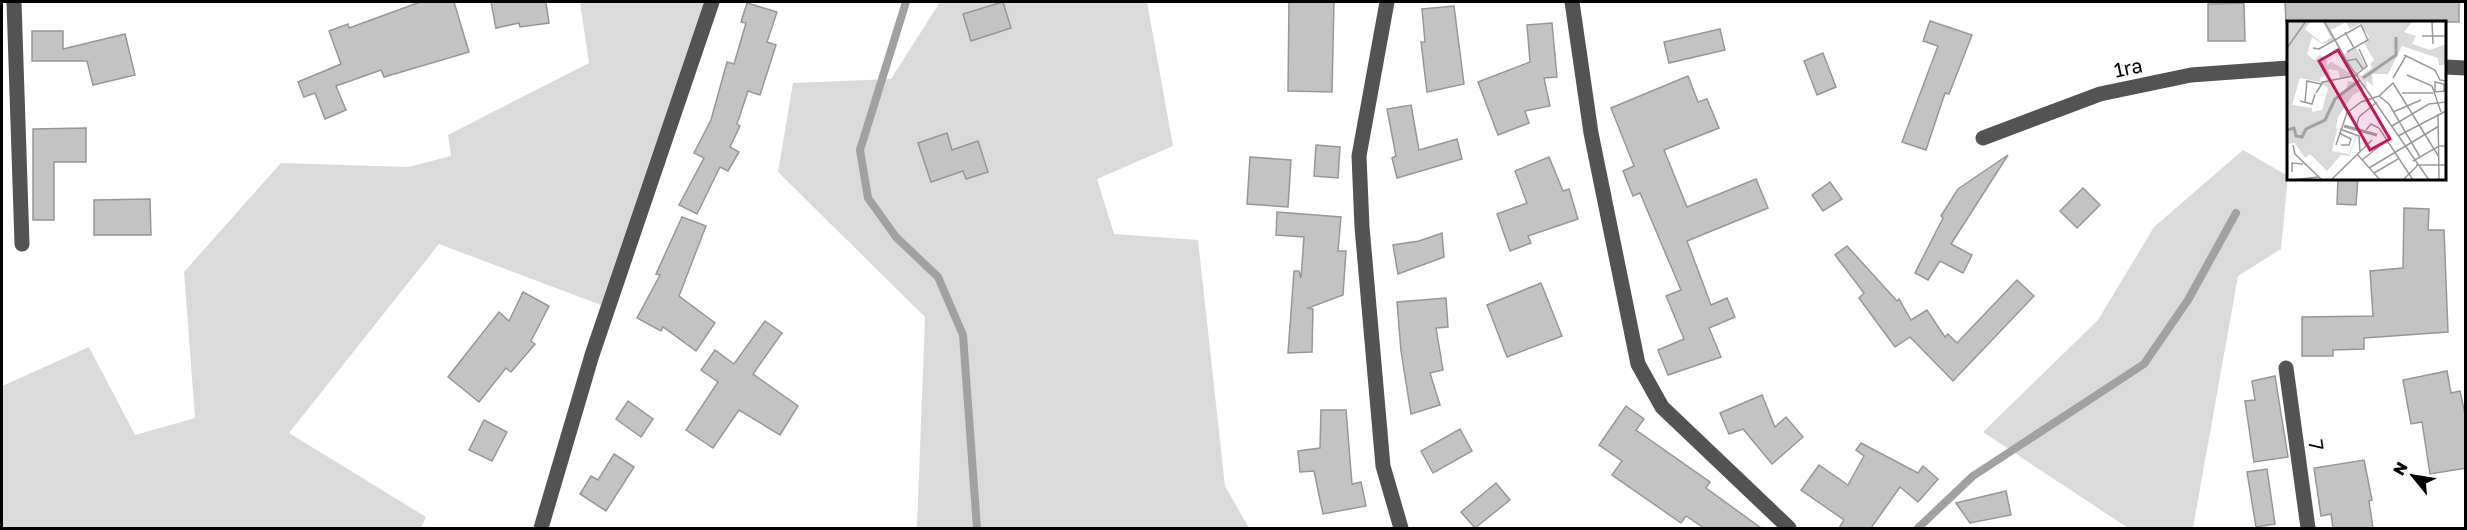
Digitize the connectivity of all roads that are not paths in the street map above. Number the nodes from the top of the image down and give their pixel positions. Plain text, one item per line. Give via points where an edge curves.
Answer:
1 (14, 2) edge
2 (712, 2) edge
3 (1387, 2) edge
4 (1572, 2) edge
5 (2446, 68) edge
6 (2466, 68) edge
7 (2287, 69) edge
8 (1983, 138) dead end
9 (22, 244) dead end
10 (2286, 368) dead end
11 (541, 528) edge
12 (1401, 528) edge
13 (1789, 528) edge
14 (2308, 528) edge

1 - 9 street
2 - 11 street via 592,355
3 - 12 street via 1359,156 1383,466
4 - 13 street via 1591,133 1638,364 1662,407
5 - 6 street
7 - 8 street, 1ra via 2191,75 2100,94
10 - 14 street, 7

